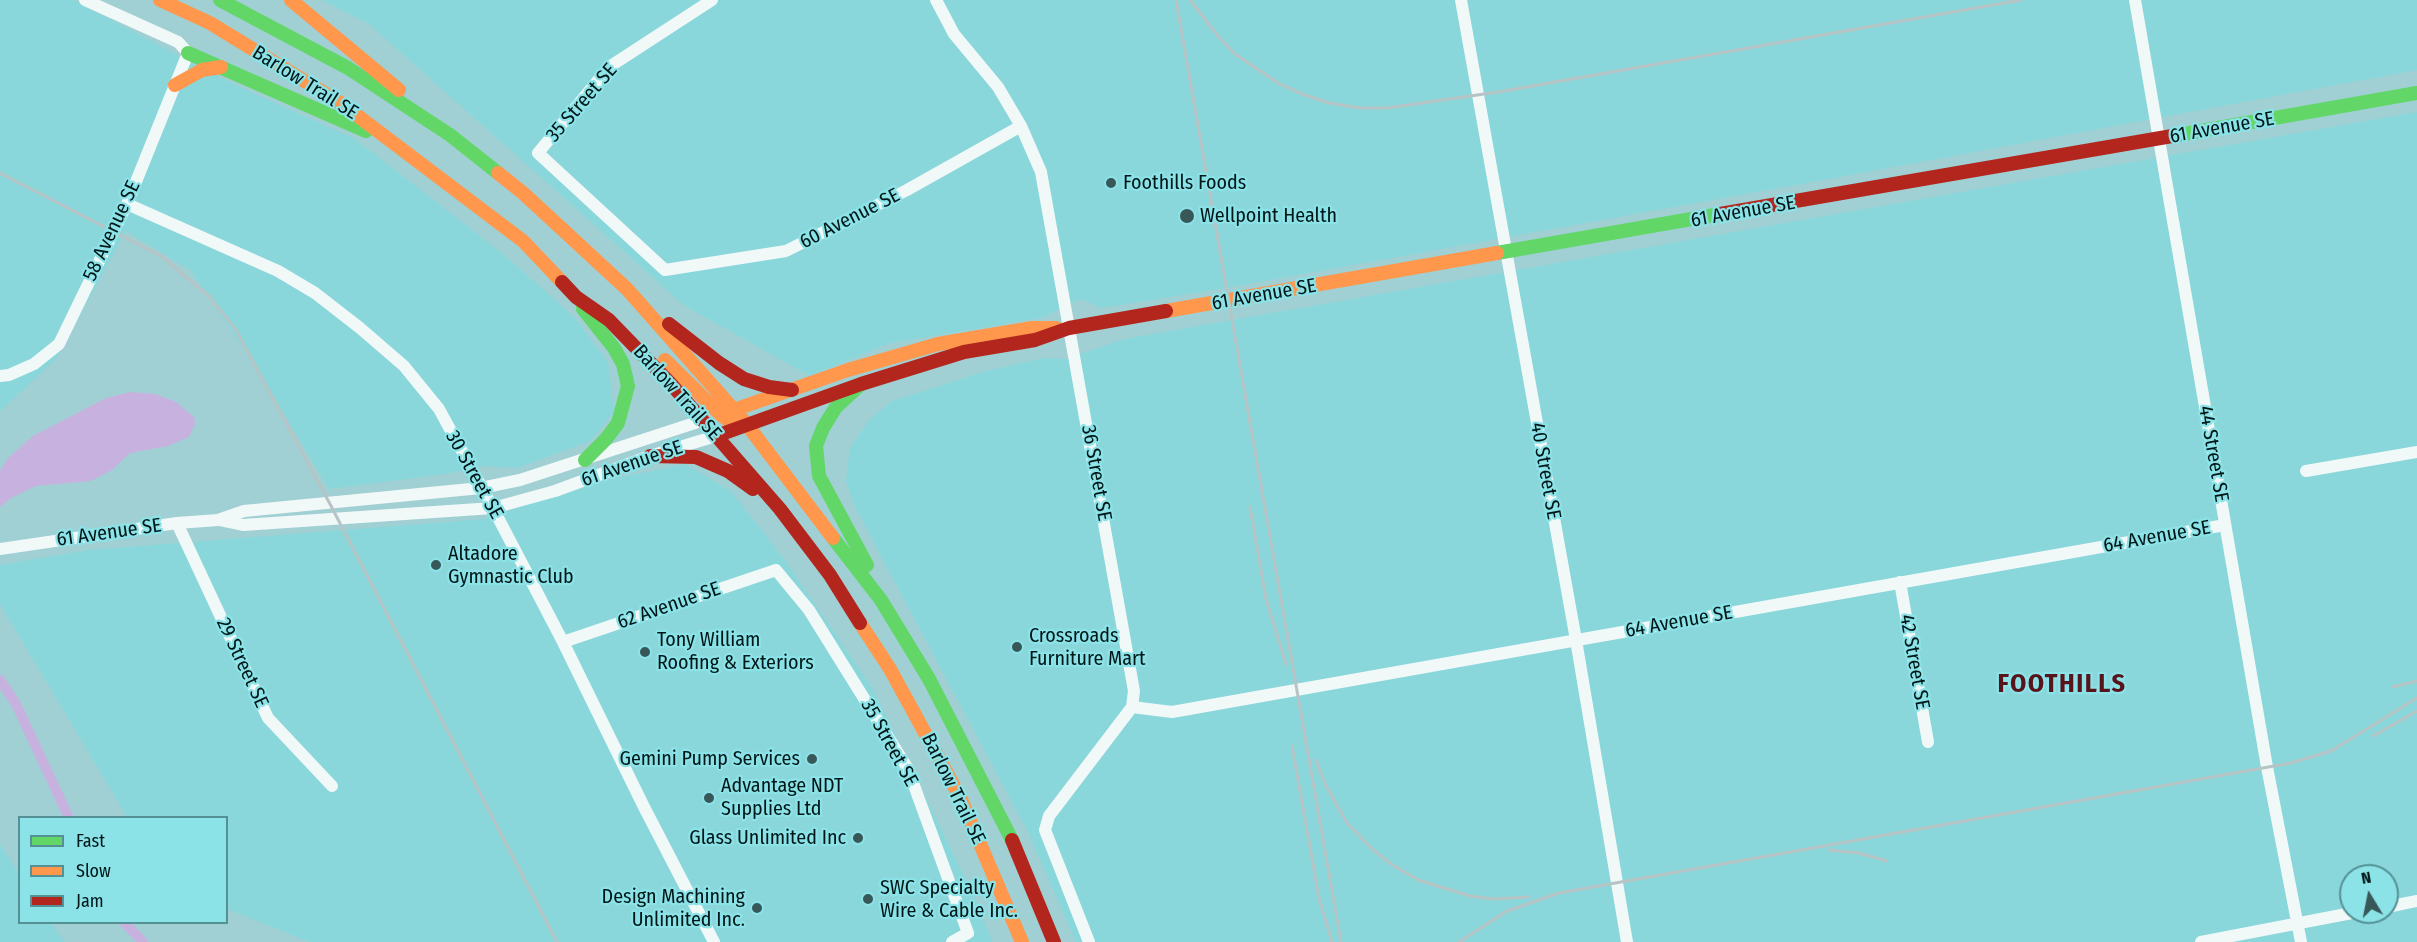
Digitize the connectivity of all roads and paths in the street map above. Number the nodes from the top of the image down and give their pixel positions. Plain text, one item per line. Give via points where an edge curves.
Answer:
1 (85, 0) edge
2 (160, 0) edge
3 (220, 0) edge
4 (291, 0) edge
5 (712, 0) edge
6 (936, 0) edge
7 (1461, 0) edge
8 (2135, 0) edge
9 (188, 53) junction
10 (221, 67) junction
11 (175, 85) junction
12 (2417, 93) edge
13 (1021, 126) junction
14 (450, 135) junction
15 (2159, 139) junction
16 (398, 145) junction
17 (127, 204) junction
18 (1506, 254) junction
19 (666, 270) joint
20 (627, 289) junction
21 (576, 297) junction
22 (609, 320) junction
23 (1069, 328) junction
24 (0, 376) edge
25 (861, 384) junction
26 (792, 390) junction
27 (728, 412) junction
28 (704, 420) junction
29 (748, 426) junction
30 (722, 434) junction
31 (2417, 452) edge
32 (650, 456) junction
33 (585, 459) junction
34 (2306, 471) dead end
35 (481, 488) junction
36 (493, 508) junction
37 (780, 509) junction
38 (218, 520) junction
39 (177, 523) junction
40 (2225, 525) junction
41 (0, 549) edge
42 (856, 566) junction
43 (776, 570) joint
44 (1900, 582) junction
45 (881, 600) junction
46 (1576, 640) junction
47 (563, 642) junction
48 (1132, 707) junction
49 (1928, 742) dead end
50 (332, 786) dead end
51 (2417, 902) edge
52 (2399, 905) edge
53 (2339, 915) edge
54 (2297, 922) junction
55 (1021, 941) edge
56 (714, 942) edge
57 (952, 942) edge
58 (1054, 942) edge
59 (1089, 942) edge
60 (1627, 942) edge
61 (2201, 942) edge
62 (2301, 942) edge

1 - 9 street via 178,42
2 - 16 main road, Barlow Trail SE via 210,23 322,91
3 - 14 main road, Barlow Trail SE via 348,68
4 - 14 main road
5 - 19 street, 35 Street SE via 609,67 538,153
6 - 13 street, 36 Street SE via 954,34 998,87
7 - 18 street, 40 Street SE
8 - 15 street, 44 Street SE
9 - 10 main road
9 - 11 street, 58 Avenue SE
10 - 11 main road via 202,70
10 - 16 main road
11 - 17 street, 58 Avenue SE
12 - 15 main road, 61 Avenue SE
13 - 19 street, 60 Avenue SE via 786,251
13 - 23 street, 36 Street SE via 1041,172
14 - 20 main road, Barlow Trail SE via 523,193
15 - 18 main road, 61 Avenue SE
15 - 40 street, 44 Street SE
16 - 21 main road, Barlow Trail SE via 523,241
17 - 24 street, 58 Avenue SE via 59,344 34,364
17 - 35 street, 30 Street SE via 278,271 315,293 360,328 404,366 439,409
18 - 23 main road, 61 Avenue SE
18 - 46 street, 40 Street SE
20 - 26 main road via 744,379
20 - 27 main road, Barlow Trail SE
21 - 22 main road, Barlow Trail SE
21 - 33 main road via 614,348 623,364 627,387 618,423
22 - 27 main road via 625,323
22 - 28 main road, Barlow Trail SE
23 - 25 main road, 61 Avenue SE via 1035,340 964,352
23 - 26 main road, 61 Avenue SE via 1032,328 938,344
23 - 48 street, 36 Street SE via 1134,692
25 - 29 main road, 61 Avenue SE
25 - 45 main road via 836,407 816,446 819,476 876,581
26 - 27 main road, 61 Avenue SE
27 - 28 main road, 61 Avenue SE
27 - 29 main road, Barlow Trail SE
28 - 30 main road, Barlow Trail SE
28 - 33 street, 61 Avenue SE
29 - 30 main road, 61 Avenue SE
29 - 42 main road, Barlow Trail SE
30 - 32 street, 61 Avenue SE
30 - 37 main road, Barlow Trail SE
30 - 42 main road via 835,554
31 - 34 street
32 - 36 street, 61 Avenue SE
32 - 37 main road via 696,457 728,471
33 - 35 street, 61 Avenue SE
35 - 36 street, 30 Street SE
35 - 38 street, 61 Avenue SE via 244,511
36 - 38 street, 61 Avenue SE via 243,525
36 - 47 street, 30 Street SE
37 - 55 main road, Barlow Trail SE via 830,575 927,734 960,797
38 - 39 street, 61 Avenue SE
39 - 41 street, 61 Avenue SE
39 - 50 street, 29 Street SE via 268,718
40 - 44 street, 64 Avenue SE
40 - 54 street, 44 Street SE
42 - 45 main road, Barlow Trail SE
43 - 47 street, 62 Avenue SE
43 - 57 street, 35 Street SE via 809,610 908,769 968,933
44 - 46 street, 64 Avenue SE
44 - 49 street, 42 Street SE
45 - 58 main road, Barlow Trail SE via 929,679 1011,837
46 - 48 street, 64 Avenue SE via 1172,712
46 - 60 street, 40 Street SE
47 - 56 street, 30 Street SE
48 - 59 street via 1048,816 1045,830
51 - 52 street
53 - 54 street
54 - 61 street
54 - 62 street, 44 Street SE

